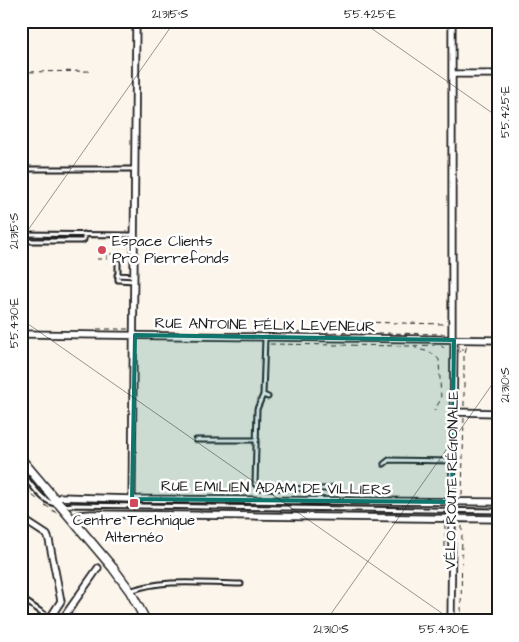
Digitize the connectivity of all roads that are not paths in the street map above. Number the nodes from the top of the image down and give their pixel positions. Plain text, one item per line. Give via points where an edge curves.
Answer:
1 (136, 21) edge
2 (452, 21) edge
3 (452, 74) junction
4 (498, 74) edge
5 (135, 169) junction
6 (21, 170) edge
7 (21, 234) edge
8 (84, 234) junction
9 (134, 235) junction
10 (21, 241) edge
11 (118, 262) dead end
12 (134, 278) junction
13 (21, 334) edge
14 (135, 335) junction
15 (453, 340) junction
16 (498, 340) edge
17 (264, 341) junction
18 (263, 395) junction
19 (268, 397) dead end
20 (454, 412) junction
21 (498, 413) edge
22 (196, 440) dead end
23 (256, 440) junction
24 (21, 459) edge
25 (452, 460) junction
26 (384, 464) dead end
27 (21, 472) edge
28 (333, 487) dead end
29 (55, 500) junction
30 (132, 500) junction
31 (452, 502) junction
32 (498, 502) edge
33 (86, 506) junction
34 (61, 507) junction
35 (452, 510) junction
36 (498, 510) edge
37 (75, 517) junction
38 (21, 518) edge
39 (452, 518) junction
40 (498, 519) edge
41 (98, 568) dead end
42 (241, 584) dead end
43 (130, 591) junction
44 (21, 598) edge
45 (49, 619) edge
46 (61, 621) edge
47 (146, 621) edge
48 (451, 621) edge

1 - 5 street, RUE ANTOINE FÉLIX LEVENEUR
2 - 3 street
3 - 4 street
3 - 15 street
5 - 6 lane
5 - 9 street, RUE ANTOINE FÉLIX LEVENEUR
7 - 8 lane
8 - 9 lane
8 - 10 lane via 82,241
9 - 12 street, RUE ANTOINE FÉLIX LEVENEUR
11 - 12 lane via 117,275
12 - 14 street, RUE ANTOINE FÉLIX LEVENEUR
13 - 14 street
14 - 17 street, RUE ANTOINE FÉLIX LEVENEUR
14 - 30 street
15 - 16 street, RUE ANTOINE FÉLIX LEVENEUR
15 - 17 street, RUE ANTOINE FÉLIX LEVENEUR via 414,343
15 - 20 street
17 - 18 lane
18 - 19 lane
18 - 23 lane via 257,409
20 - 21 street
20 - 25 street
22 - 23 lane
23 - 28 lane via 255,484 260,488
24 - 29 main road
25 - 26 lane via 389,460
25 - 31 street
27 - 34 lane via 47,501
29 - 30 street, RUE EMILIEN ADAM DE VILLIERS via 62,497
29 - 34 main road
30 - 31 street, RUE EMILIEN ADAM DE VILLIERS
31 - 32 street, RUE EMILIEN ADAM DE VILLIERS
31 - 35 street
33 - 34 lane
33 - 35 lane
33 - 37 lane
34 - 37 main road
35 - 36 lane
35 - 39 street
37 - 39 street, RUE EMILIEN ADAM DE VILLIERS
37 - 43 main road
38 - 45 street via 50,540 61,601
39 - 40 street, RUE EMILIEN ADAM DE VILLIERS
39 - 48 street
41 - 46 street
42 - 43 lane via 160,583
43 - 47 main road
44 - 45 lane

